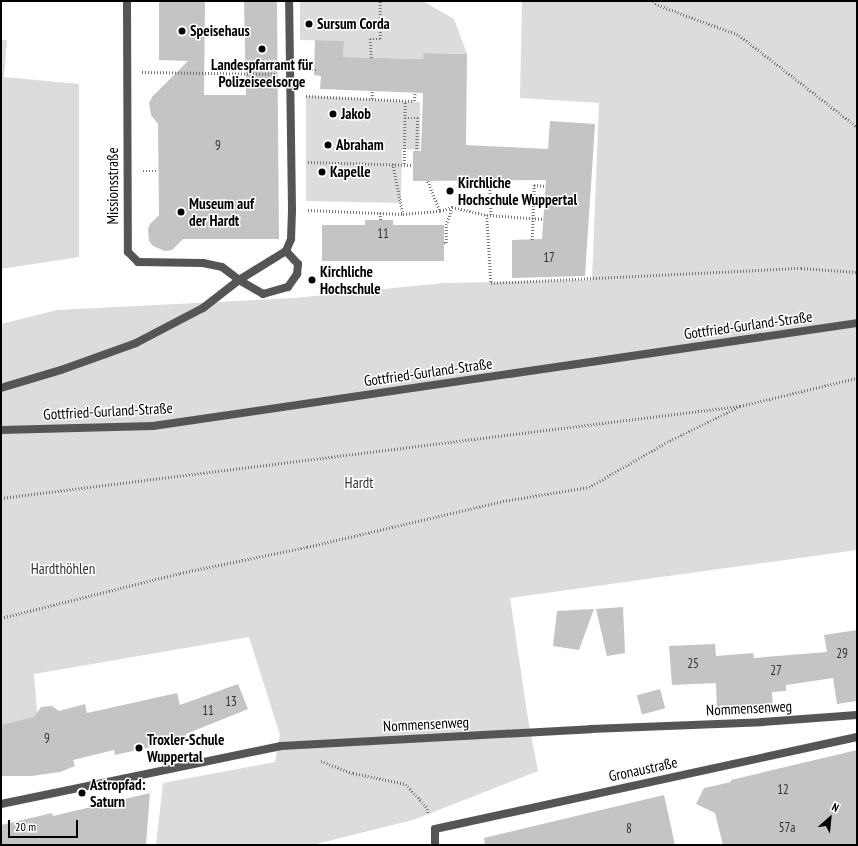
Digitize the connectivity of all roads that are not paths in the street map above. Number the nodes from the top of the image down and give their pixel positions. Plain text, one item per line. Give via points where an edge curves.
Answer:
1 (127, 1) edge
2 (289, 1) edge
3 (286, 251) junction
4 (239, 280) junction
5 (857, 323) edge
6 (1, 388) edge
7 (1, 430) edge
8 (857, 715) edge
9 (857, 737) edge
10 (1, 804) edge
11 (435, 845) edge

1 - 4 street, Missionsstraße via 128,252 138,262 203,263 222,267
2 - 3 street via 292,209 291,239
3 - 4 street
3 - 4 street, Missionsstraße via 298,264 297,274 288,287 263,294
4 - 6 street via 203,308 136,343
5 - 7 street, Gottfried-Gurland-Straße via 153,426
8 - 10 street, Nommensenweg via 281,746
9 - 11 street, Gronaustraße via 435,829

